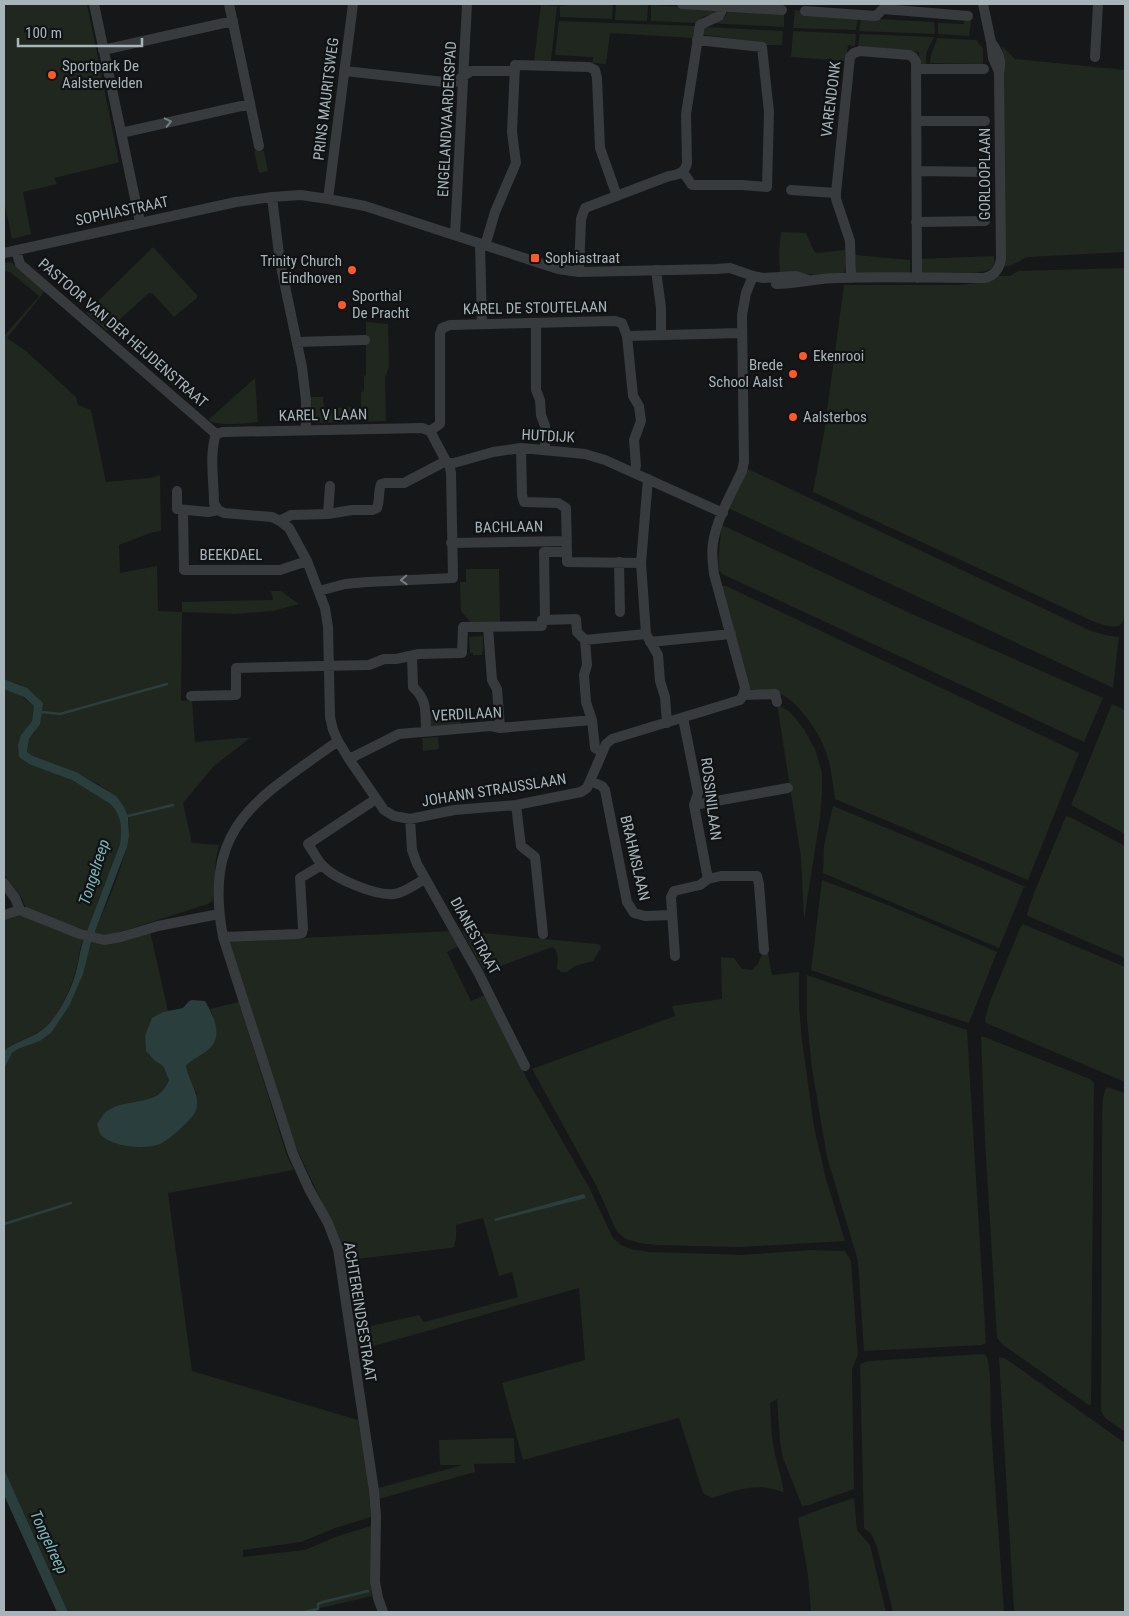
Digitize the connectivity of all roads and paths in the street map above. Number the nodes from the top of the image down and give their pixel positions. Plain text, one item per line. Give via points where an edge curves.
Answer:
1 (94, 4) edge
2 (229, 4) edge
3 (352, 4) edge
4 (467, 4) edge
5 (682, 4) edge
6 (877, 4) edge
7 (983, 4) edge
8 (1098, 4) edge
9 (725, 5) edge
10 (782, 10) dead end
11 (805, 11) dead end
12 (876, 16) junction
13 (968, 16) dead end
14 (233, 21) junction
15 (697, 40) junction
16 (103, 50) junction
17 (1095, 57) dead end
18 (515, 68) junction
19 (916, 69) junction
20 (984, 69) dead end
21 (345, 71) junction
22 (463, 76) junction
23 (250, 104) junction
24 (917, 121) junction
25 (985, 121) dead end
26 (121, 133) junction
27 (259, 146) dead end
28 (917, 171) junction
29 (683, 172) junction
30 (983, 172) dead end
31 (791, 190) dead end
32 (836, 193) junction
33 (617, 196) junction
34 (272, 197) junction
35 (328, 199) junction
36 (985, 221) dead end
37 (140, 222) junction
38 (916, 222) junction
39 (455, 235) junction
40 (483, 245) junction
41 (16, 250) junction
42 (4, 253) edge
43 (656, 270) junction
44 (579, 272) junction
45 (994, 274) joint
46 (851, 278) junction
47 (917, 278) junction
48 (752, 279) junction
49 (536, 323) junction
50 (482, 324) junction
51 (742, 333) junction
52 (661, 335) junction
53 (627, 336) junction
54 (365, 340) dead end
55 (297, 342) junction
56 (306, 430) junction
57 (430, 431) junction
58 (216, 434) junction
59 (522, 448) junction
60 (545, 450) junction
61 (447, 462) junction
62 (634, 472) junction
63 (648, 479) junction
64 (330, 486) dead end
65 (176, 491) dead end
66 (183, 510) junction
67 (218, 510) junction
68 (723, 513) junction
69 (328, 514) junction
70 (280, 520) junction
71 (567, 541) junction
72 (451, 543) junction
73 (567, 552) junction
74 (307, 561) junction
75 (619, 562) junction
76 (641, 563) junction
77 (319, 591) junction
78 (620, 612) dead end
79 (545, 620) junction
80 (488, 627) junction
81 (731, 634) junction
82 (648, 638) junction
83 (585, 640) junction
84 (412, 656) junction
85 (329, 667) junction
86 (190, 696) dead end
87 (743, 696) junction
88 (777, 702) dead end
89 (683, 718) junction
90 (592, 720) junction
91 (666, 723) junction
92 (500, 728) junction
93 (426, 731) junction
94 (338, 741) junction
95 (602, 752) junction
96 (349, 759) junction
97 (590, 781) junction
98 (788, 788) dead end
99 (376, 799) junction
100 (516, 805) junction
101 (694, 805) junction
102 (410, 819) junction
103 (322, 865) junction
104 (425, 879) junction
105 (708, 879) junction
106 (4, 883) edge
107 (20, 910) junction
108 (219, 914) junction
109 (4, 915) edge
110 (671, 915) junction
111 (543, 934) dead end
112 (223, 937) junction
113 (764, 950) dead end
114 (675, 956) dead end
115 (525, 1066) dead end
116 (383, 1612) edge

1 - 16 street
2 - 14 street
3 - 21 street, PRINS MAURITSWEG
4 - 22 street, ENGELANDVAARDERSPAD
5 - 9 street
6 - 12 street
7 - 45 street, GORLOOPLAAN via 993,58 1000,73 1000,266
8 - 17 street
9 - 10 street
9 - 15 street via 720,16 700,25
11 - 12 street
12 - 13 street via 883,9
14 - 16 street
14 - 23 street
15 - 29 street via 686,114 688,162
15 - 29 street via 762,47 770,112 768,187 692,185
16 - 26 street
18 - 22 street via 471,71
18 - 33 street via 580,66 595,70 600,148
18 - 40 street via 512,132 516,163
19 - 20 street
19 - 24 street
19 - 32 street, VARENDONK via 916,62 909,55 860,51 850,57
21 - 22 street via 453,83
21 - 35 street, PRINS MAURITSWEG
22 - 39 street, ENGELANDVAARDERSPAD
26 -> 23 street
23 - 27 street
24 - 25 street
24 - 28 street
26 - 37 street
28 - 30 street
28 - 38 street
29 - 33 street
31 - 32 street
32 - 46 street, VARENDONK via 850,241
33 - 44 street via 590,205 582,213
34 - 35 street, SOPHIASTRAAT via 301,195
34 - 37 street, SOPHIASTRAAT
34 - 55 street via 280,262
35 - 39 street, SOPHIASTRAAT via 366,206
36 - 38 street
37 - 41 street, SOPHIASTRAAT
38 - 47 street
39 - 40 street, SOPHIASTRAAT
40 - 44 street, SOPHIASTRAAT
40 - 50 street
41 - 42 street, SOPHIASTRAAT
41 - 58 street, PASTOOR VAN DER HEIJDENSTRAAT via 20,264
43 - 44 street, SOPHIASTRAAT
43 - 48 street, SOPHIASTRAAT via 716,269
43 - 52 street
45 - 47 street, SOPHIASTRAAT via 984,278
46 - 47 street, SOPHIASTRAAT
46 - 48 street, SOPHIASTRAAT via 808,280 797,284 766,284
48 - 51 street via 746,293
49 - 50 street, KAREL DE STOUTELAAN
49 - 53 street, KAREL DE STOUTELAAN via 615,321 622,323
49 - 60 street via 536,390 545,426
50 - 57 street, KAREL DE STOUTELAAN via 442,328 440,424
51 - 52 street
51 - 68 street via 744,462
52 - 53 street
53 - 62 street via 633,396 639,406 641,421 634,440
54 - 55 street
55 - 56 street via 305,384
56 - 57 street, KAREL V LAAN via 422,428
56 - 58 street, KAREL V LAAN
57 - 61 street
58 - 67 street via 213,443 214,504
59 - 60 street, HUTDIJK
59 - 61 street, HUTDIJK
59 - 71 street via 524,502 558,503 566,508
60 - 62 street, HUTDIJK via 585,454
61 - 69 street, HUTDIJK via 404,483 381,484 377,508
61 - 72 street via 451,473
62 - 63 street, HUTDIJK
63 - 68 street, HUTDIJK
63 - 76 street
64 - 69 street
65 - 66 street, BEEKDAEL via 177,509
66 - 67 street
66 - 74 street, BEEKDAEL via 184,570 280,570
67 - 70 street via 272,516
68 - 81 street via 712,544 712,559
69 - 70 street, HUTDIJK via 291,515
70 - 74 street, JOHANN STRAUSSLAAN via 289,528
71 - 72 street, BACHLAAN
71 - 73 street
72 -> 77 street via 453,578 345,584
73 - 75 street via 567,562
73 - 79 street via 544,552
74 - 77 street, JOHANN STRAUSSLAAN
75 - 76 street
75 - 78 street
76 - 82 street
77 - 85 street, JOHANN STRAUSSLAAN via 328,627
79 - 80 street via 542,620 542,626
79 - 83 street via 576,620 577,632
80 - 84 street via 463,627 462,653
80 - 92 street
81 - 82 street
81 - 87 street via 745,688
82 - 83 street
82 - 91 street via 658,655
83 - 90 street via 586,702
84 - 85 street via 384,659 369,665
84 - 93 street via 413,686 422,695
85 - 86 street via 236,668 236,695
85 - 94 street, JOHANN STRAUSSLAAN via 330,717
87 - 88 street via 775,694
87 - 89 street via 740,700
89 - 91 street
89 - 101 street, ROSSINILAAN via 698,793
90 - 92 street, VERDILAAN
90 - 95 street via 595,748
91 - 95 street via 612,739
92 - 93 street, VERDILAAN
93 - 96 street, VERDILAAN via 399,734
94 - 96 street, JOHANN STRAUSSLAAN
94 - 108 street, ACHTEREINDSESTRAAT via 275,786 242,817 231,834 222,859
95 - 97 street
96 - 99 street, JOHANN STRAUSSLAAN
97 - 100 street, JOHANN STRAUSSLAAN via 580,792
97 - 110 street, BRAHMSLAAN via 605,790 628,902 634,914
98 - 101 street
99 - 102 street, JOHANN STRAUSSLAAN via 384,810 394,816
99 - 103 street via 308,844
100 - 102 street, JOHANN STRAUSSLAAN via 454,810
100 - 111 street via 522,846 534,857
101 - 105 street, ROSSINILAAN
102 - 104 street, DIANESTRAAT via 412,850
103 - 104 street via 352,884 382,894 395,894
103 - 112 street via 300,878 302,933
104 - 115 street, DIANESTRAAT via 480,974
105 - 110 street, BRAHMSLAAN via 700,885 674,891 670,897
105 - 113 street via 757,876
106 - 107 street
107 - 108 street via 104,940
107 - 109 street
108 - 112 street, ACHTEREINDSESTRAAT
110 - 114 street, BRAHMSLAAN
112 - 116 street, ACHTEREINDSESTRAAT via 293,1154 338,1249 374,1491 375,1582

